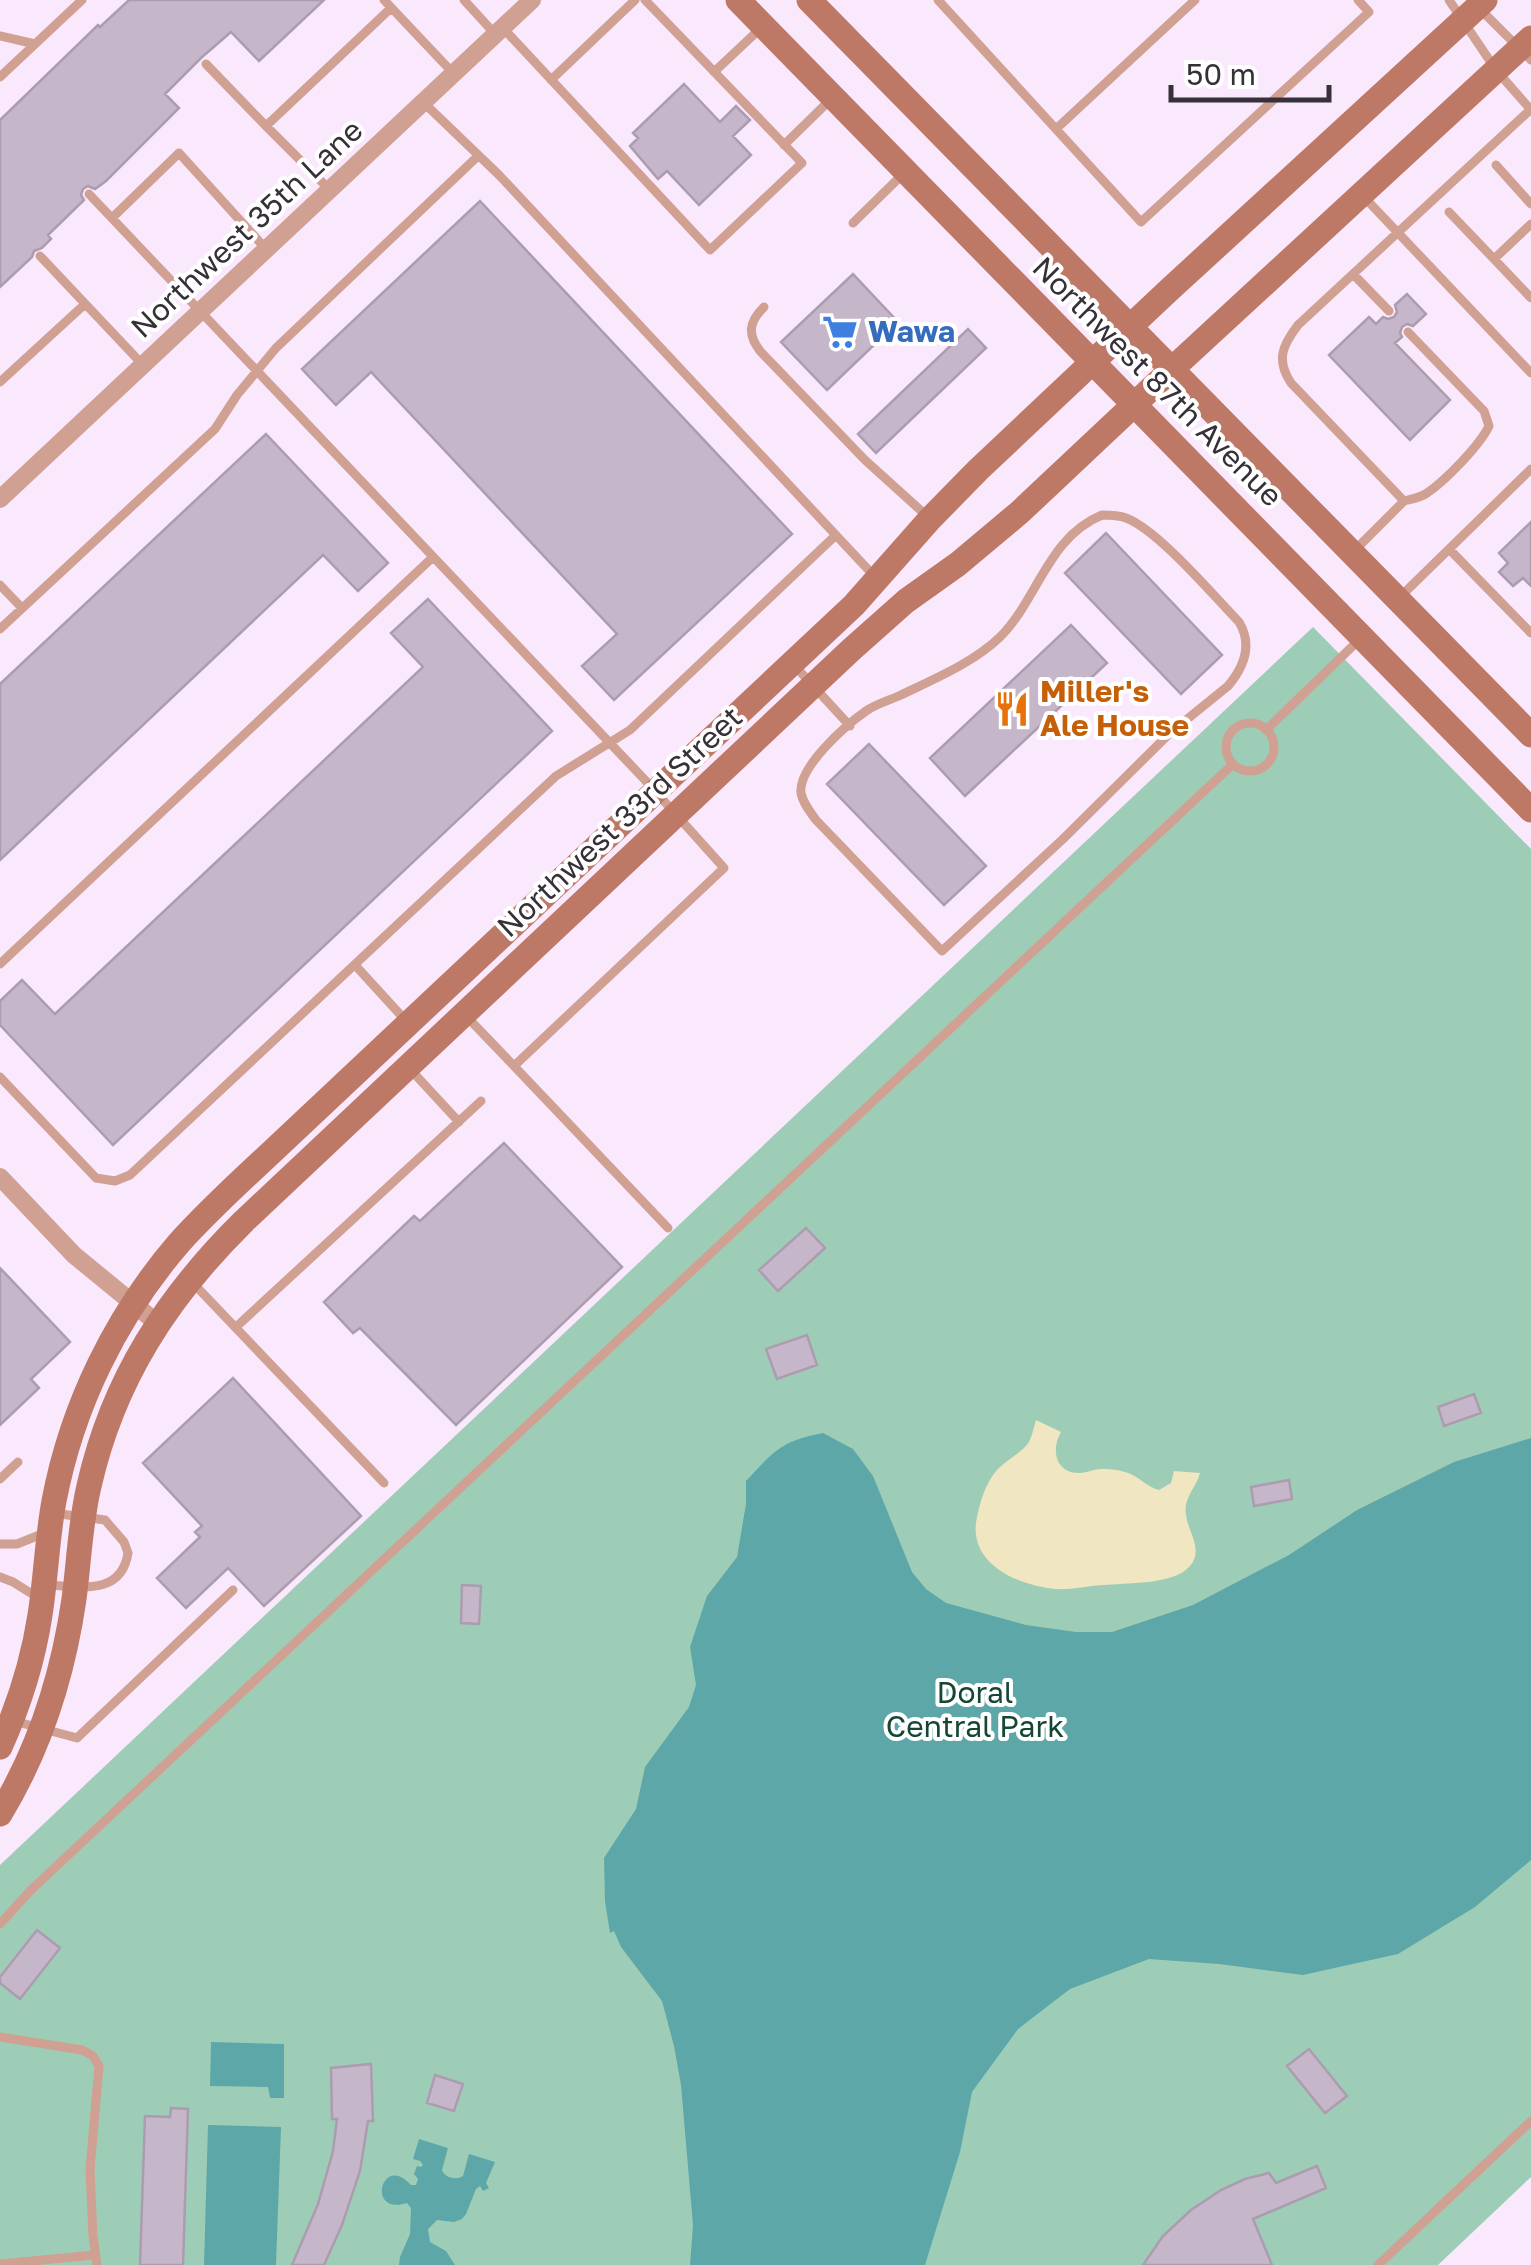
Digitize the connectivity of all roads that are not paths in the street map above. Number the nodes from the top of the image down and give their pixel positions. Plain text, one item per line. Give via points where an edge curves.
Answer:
1 (82, 0) edge
2 (464, 0) edge
3 (532, 0) edge
4 (635, 0) edge
5 (645, 0) edge
6 (738, 0) edge
7 (809, 0) edge
8 (938, 0) edge
9 (1195, 0) edge
10 (1358, 0) edge
11 (387, 4) edge
12 (1469, 5) edge
13 (763, 26) junction
14 (499, 31) junction
15 (0, 36) edge
16 (35, 44) junction
17 (1527, 49) edge
18 (206, 64) dead end
19 (1496, 70) junction
20 (714, 72) junction
21 (454, 74) junction
22 (0, 77) edge
23 (551, 80) junction
24 (833, 97) junction
25 (423, 102) junction
26 (1531, 110) edge
27 (266, 126) junction
28 (1056, 128) junction
29 (784, 145) junction
30 (478, 156) junction
31 (1496, 165) dead end
32 (906, 172) junction
33 (330, 190) junction
34 (89, 194) dead end
35 (1362, 194) junction
36 (1531, 204) edge
37 (1450, 212) dead end
38 (112, 218) junction
39 (852, 224) dead end
40 (1531, 224) edge
41 (1397, 232) junction
42 (266, 249) junction
43 (40, 256) dead end
44 (1494, 259) junction
45 (1354, 274) junction
46 (1531, 298) edge
47 (85, 304) junction
48 (764, 307) dead end
49 (200, 311) junction
50 (1389, 312) dead end
51 (1130, 327) junction
52 (1408, 332) dead end
53 (1092, 362) junction
54 (143, 365) junction
55 (1172, 369) junction
56 (258, 370) junction
57 (1531, 373) edge
58 (0, 382) edge
59 (1134, 405) junction
60 (1531, 468) edge
61 (1, 496) edge
62 (1404, 501) junction
63 (930, 518) junction
64 (836, 535) junction
65 (1449, 549) junction
66 (1352, 553) junction
67 (433, 557) junction
68 (878, 579) junction
69 (0, 586) edge
70 (1398, 599) junction
71 (22, 608) junction
72 (0, 629) edge
73 (1531, 633) edge
74 (1362, 637) junction
75 (792, 663) junction
76 (813, 686) junction
77 (850, 726) junction
78 (1266, 730) junction
79 (1531, 735) edge
80 (609, 743) junction
81 (1233, 764) junction
82 (655, 792) junction
83 (1531, 810) edge
84 (676, 815) junction
85 (480, 956) junction
86 (0, 964) edge
87 (355, 965) junction
88 (464, 1014) junction
89 (416, 1016) junction
90 (514, 1066) junction
91 (408, 1067) junction
92 (0, 1077) edge
93 (481, 1101) dead end
94 (459, 1122) junction
95 (0, 1177) edge
96 (668, 1228) dead end
97 (189, 1279) junction
98 (132, 1305) junction
99 (157, 1324) junction
100 (236, 1327) junction
101 (18, 1462) dead end
102 (0, 1478) edge
103 (384, 1483) dead end
104 (83, 1516) junction
105 (51, 1522) junction
106 (0, 1544) edge
107 (0, 1578) edge
108 (75, 1586) junction
109 (233, 1590) dead end
110 (43, 1593) junction
111 (11, 1720) junction
112 (42, 1729) junction
113 (0, 1747) edge
114 (0, 1814) edge
115 (0, 1924) edge
116 (0, 2038) edge
117 (1531, 2121) edge
118 (96, 2260) edge
119 (0, 2264) edge
120 (1378, 2265) edge

1 - 16 lane
2 - 14 lane
3 - 14 street, Northwest 35th Lane
4 - 23 lane
5 - 20 lane
6 - 13 street, Northwest 87th Avenue
7 - 51 street, Northwest 87th Avenue
8 - 28 lane
9 - 28 lane
10 - 28 lane via 1369,12 1142,222
11 - 21 lane
11 - 27 lane
12 - 17 lane
12 - 19 lane
12 - 51 street, Northwest 33rd Street
13 - 20 lane
13 - 24 street, Northwest 87th Avenue
14 - 21 street, Northwest 35th Lane
14 - 23 lane
15 - 16 lane
16 - 22 lane
17 - 19 street, Northwest 33rd Street
18 - 27 lane
19 - 26 lane
19 - 35 street, Northwest 33rd Street
20 - 29 lane
21 - 25 street, Northwest 35th Lane
23 - 29 lane via 710,250 802,163
24 - 29 lane
24 - 32 street, Northwest 87th Avenue
25 - 30 lane
25 - 33 street, Northwest 35th Lane
26 - 41 lane
27 - 33 lane
30 - 56 lane
30 - 64 lane
31 - 36 lane
32 - 39 lane
32 - 53 street, Northwest 87th Avenue
33 - 42 street, Northwest 35th Lane
34 - 38 lane
35 - 41 lane
35 - 55 street, Northwest 33rd Street
37 - 44 lane
38 - 42 lane via 179,154
38 - 49 lane
40 - 44 lane
41 - 45 lane
41 - 57 lane
42 - 49 street, Northwest 35th Lane
43 - 47 lane
44 - 46 lane
45 - 50 lane
45 - 62 lane via 1294,331 1283,368 1296,390
47 - 54 lane
47 - 58 lane
48 - 63 lane via 750,328 754,344
49 - 54 street, Northwest 35th Lane
49 - 56 lane
51 - 53 street, Northwest 33rd Street
51 - 55 street, Northwest 87th Avenue
52 - 62 lane via 1484,411 1488,426 1431,490
53 - 59 street, Northwest 87th Avenue
53 - 63 street, Northwest 33rd Street
54 - 61 street, Northwest 35th Lane
55 - 59 street, Northwest 33rd Street
55 - 66 street, Northwest 87th Avenue
56 - 67 lane
56 - 71 lane via 214,429
59 - 74 street, Northwest 87th Avenue
59 - 76 street, Northwest 33rd Street via 1006,525 890,614
60 - 65 lane
62 - 66 lane
63 - 68 street, Northwest 33rd Street
64 - 68 lane
64 - 80 lane
65 - 70 lane
65 - 73 lane
66 - 70 street, Northwest 87th Avenue
67 - 80 lane
67 - 86 lane
68 - 75 street, Northwest 33rd Street
69 - 71 lane
70 - 79 street, Northwest 87th Avenue
71 - 72 lane
74 - 78 lane
74 - 83 street, Northwest 87th Avenue
75 - 76 lane
75 - 82 street, Northwest 33rd Street
76 - 77 lane
76 - 84 street, Northwest 33rd Street
77 - 77 lane via 815,759 802,798 942,951 1228,686 1244,658 1246,637 1150,531 1102,515 1057,551 997,640
78 - 81 lane via 1256,724 1234,729 1226,751
78 - 81 lane via 1274,748 1268,763 1254,771
80 - 82 lane
80 - 87 lane via 556,776
81 - 115 lane
82 - 84 lane
82 - 85 street, Northwest 33rd Street
84 - 88 street, Northwest 33rd Street
84 - 90 lane via 724,868
85 - 88 street via 461,998
85 - 89 street, Northwest 33rd Street
87 - 89 lane
87 - 92 lane via 123,1179 92,1175
88 - 89 street via 444,1008
88 - 90 lane
88 - 91 street, Northwest 33rd Street
89 - 98 street, Northwest 33rd Street via 193,1228
90 - 96 lane
91 - 94 lane
91 - 97 street, Northwest 33rd Street
93 - 94 lane
94 - 100 lane
95 - 98 street via 66,1248
97 - 99 street, Northwest 33rd Street
97 - 100 lane
98 - 99 street
98 - 105 street, Northwest 33rd Street via 79,1411
99 - 104 street, Northwest 33rd Street via 114,1406
100 - 103 lane
101 - 102 lane
104 - 105 lane
104 - 108 street, Northwest 33rd Street
104 - 108 lane via 105,1520 128,1553 114,1580
105 - 106 lane via 17,1544
105 - 110 street, Northwest 33rd Street
107 - 110 lane
108 - 110 lane
108 - 112 street, Northwest 33rd Street via 64,1657
109 - 112 lane via 77,1738
110 - 111 street, Northwest 33rd Street
111 - 112 lane
111 - 113 street, Northwest 33rd Street
112 - 114 street, Northwest 33rd Street
116 - 118 lane via 82,2050 99,2066 90,2169
117 - 120 lane
118 - 119 lane

